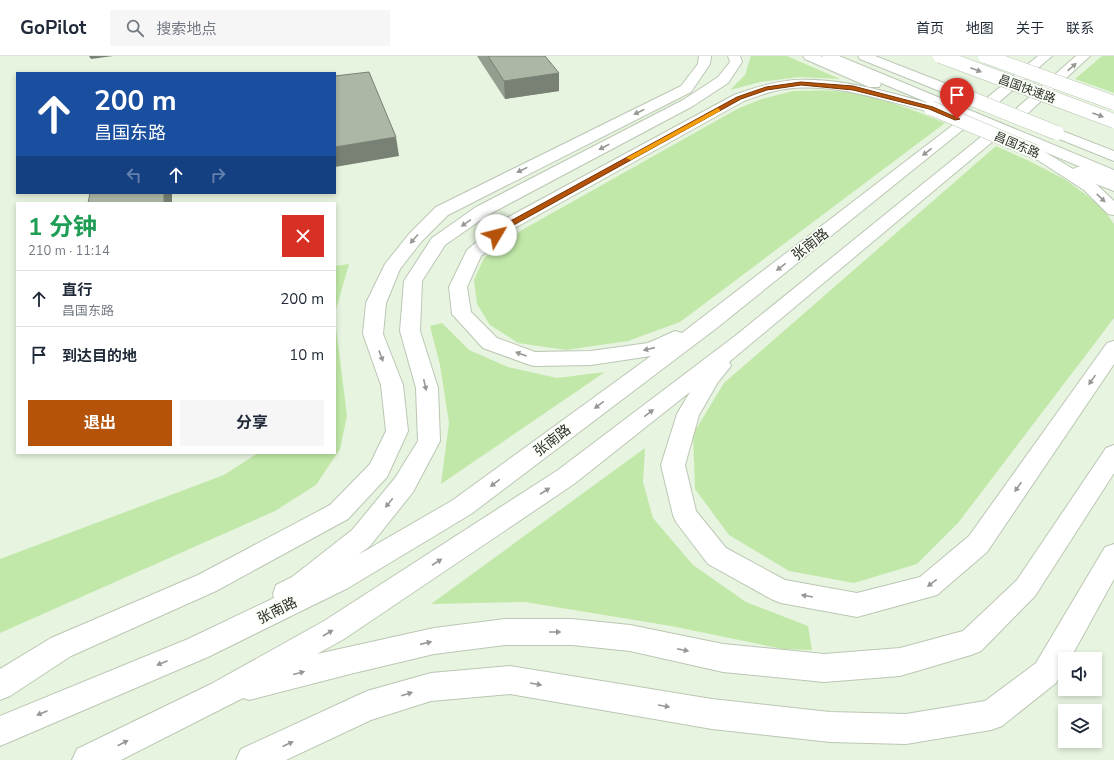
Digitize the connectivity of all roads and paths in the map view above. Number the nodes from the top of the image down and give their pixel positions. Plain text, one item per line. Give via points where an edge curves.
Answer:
1 (705, 56) edge
2 (734, 56) edge
3 (809, 56) edge
4 (828, 56) edge
5 (846, 56) edge
6 (864, 56) edge
7 (887, 56) edge
8 (940, 56) edge
9 (985, 56) edge
10 (1046, 56) edge
11 (1084, 56) edge
12 (957, 93) junction
13 (1114, 103) edge
14 (931, 108) junction
15 (1114, 121) edge
16 (1057, 133) junction
17 (1114, 148) edge
18 (1035, 152) junction
19 (1114, 156) edge
20 (1114, 166) edge
21 (1114, 176) edge
22 (1114, 186) edge
23 (1114, 210) edge
24 (711, 322) junction
25 (742, 341) junction
26 (1114, 348) edge
27 (1114, 454) edge
28 (1114, 555) edge
29 (198, 648) junction
30 (0, 686) edge
31 (221, 694) junction
32 (0, 730) edge
33 (88, 760) edge
34 (252, 760) edge

1 -> 30 main road via 704,64 686,89 442,211 415,238 391,268 376,303 373,334 392,386 397,431 379,470 339,512 207,583 60,647
2 -> 29 main road via 736,62 723,80 688,103 482,211 438,242 413,281 410,331 427,388 428,441 404,485 361,538 301,585
3 - 14 main road, 昌国东路
4 - 21 main road
5 - 20 main road
6 - 12 main road, 昌国东路
7 - 12 main road via 905,68
8 -> 15 main road, 昌国快速路, bridge
9 - 13 main road, 昌国快速路, bridge
10 -> 24 main road, 张南路, bridge
25 -> 11 main road, bridge via 1022,111
12 - 16 main road, 昌国东路, bridge
14 - 18 main road, 昌国东路, bridge
24 -> 14 main road via 652,349 591,358 534,359 490,343 462,314 458,287 473,254 507,226 739,98 766,88 801,84 853,88
16 - 17 main road
16 - 19 main road, 昌国东路
18 - 22 main road, 昌国东路
18 -> 23 main road via 1090,187
24 -> 29 main road, 张南路 via 462,507 339,580
26 -> 25 main road via 978,544 928,587 857,605 781,591 717,556 685,515 673,465 688,414 711,377
31 -> 25 main road via 334,630 566,477
31 -> 27 main road via 434,641 505,632 572,632 630,638 723,658 824,668 900,662 971,642 1026,588
34 -> 28 main road via 367,706 431,687 510,680 712,714 830,727 906,729 991,715 1046,673
29 -> 32 main road, 张南路
33 -> 31 main road

